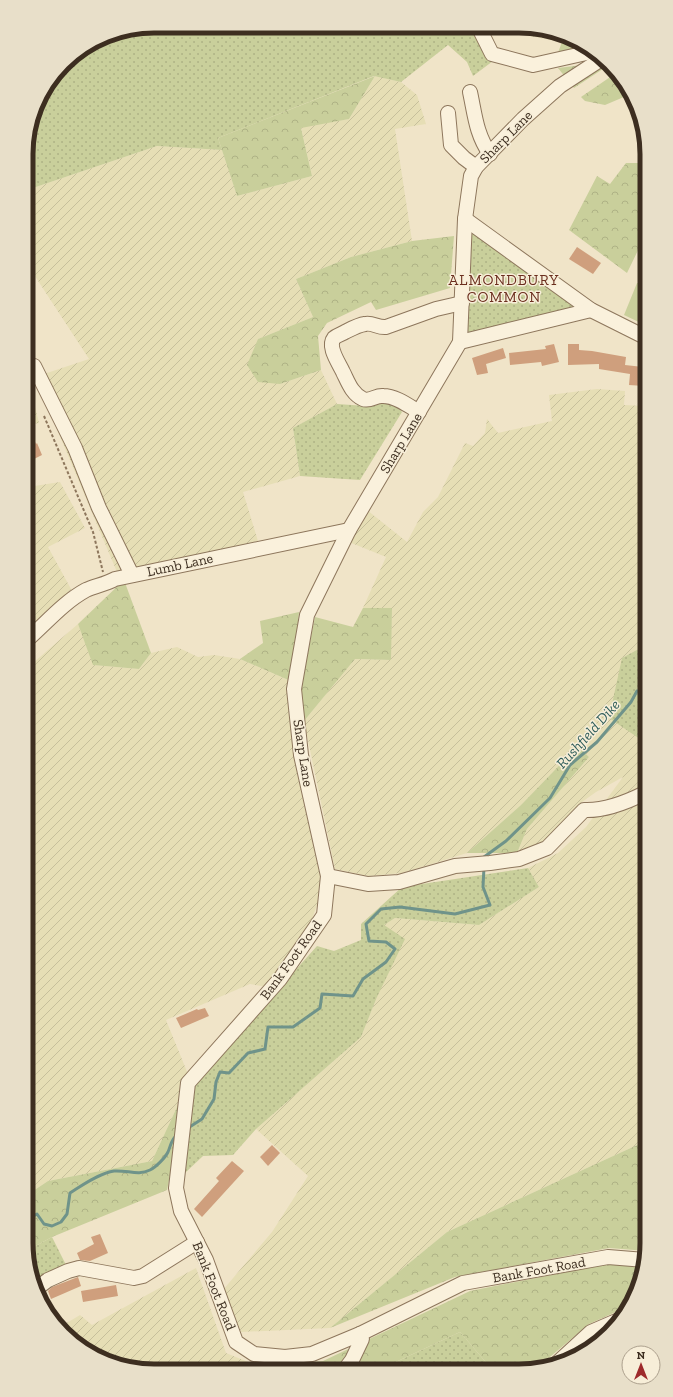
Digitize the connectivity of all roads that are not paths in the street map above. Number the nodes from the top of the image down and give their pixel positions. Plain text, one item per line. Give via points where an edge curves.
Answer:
1 (482, 33) edge
2 (586, 53) edge
3 (597, 62) edge
4 (470, 92) dead end
5 (448, 113) dead end
6 (490, 154) junction
7 (476, 167) junction
8 (464, 219) junction
9 (462, 303) junction
10 (591, 310) junction
11 (640, 334) edge
12 (460, 342) junction
13 (34, 366) dead end
14 (419, 412) junction
15 (349, 530) junction
16 (132, 575) junction
17 (33, 634) edge
18 (640, 795) edge
19 (328, 876) junction
20 (197, 1242) junction
21 (639, 1260) edge
22 (41, 1285) edge
23 (607, 1325) edge
24 (360, 1334) junction
25 (568, 1354) edge
26 (349, 1364) edge

1 - 2 street via 492,54 533,65
3 - 6 street, Sharp Lane via 560,86 522,119
4 - 6 street via 478,132
5 - 7 street via 451,145
6 - 7 street, Sharp Lane
7 - 8 street, Sharp Lane via 471,176
8 - 9 street, Sharp Lane
8 - 10 street
9 - 12 street, Sharp Lane
9 - 14 street via 436,309 386,327 366,324 333,340 332,349 352,390 358,396 368,400 382,395 403,402
10 - 11 street
10 - 12 street
12 - 14 street, Sharp Lane
13 - 16 street via 75,448 99,508
14 - 15 street, Sharp Lane
15 - 16 street, Lumb Lane
15 - 19 street, Sharp Lane via 307,615 294,689 301,755
16 - 17 street, Lumb Lane via 87,590 69,601
18 - 19 street via 594,811 584,810 547,848 519,859 455,866 399,882 368,884
19 - 20 street, Bank Foot Road via 324,914 280,980 188,1083 176,1188 181,1211
20 - 22 street via 143,1276 134,1278 79,1268
20 - 24 street, Bank Foot Road via 236,1342 254,1354 285,1357 312,1354
21 - 24 street, Bank Foot Road via 608,1257 463,1284
23 - 25 street via 591,1332
24 - 26 street via 362,1339

